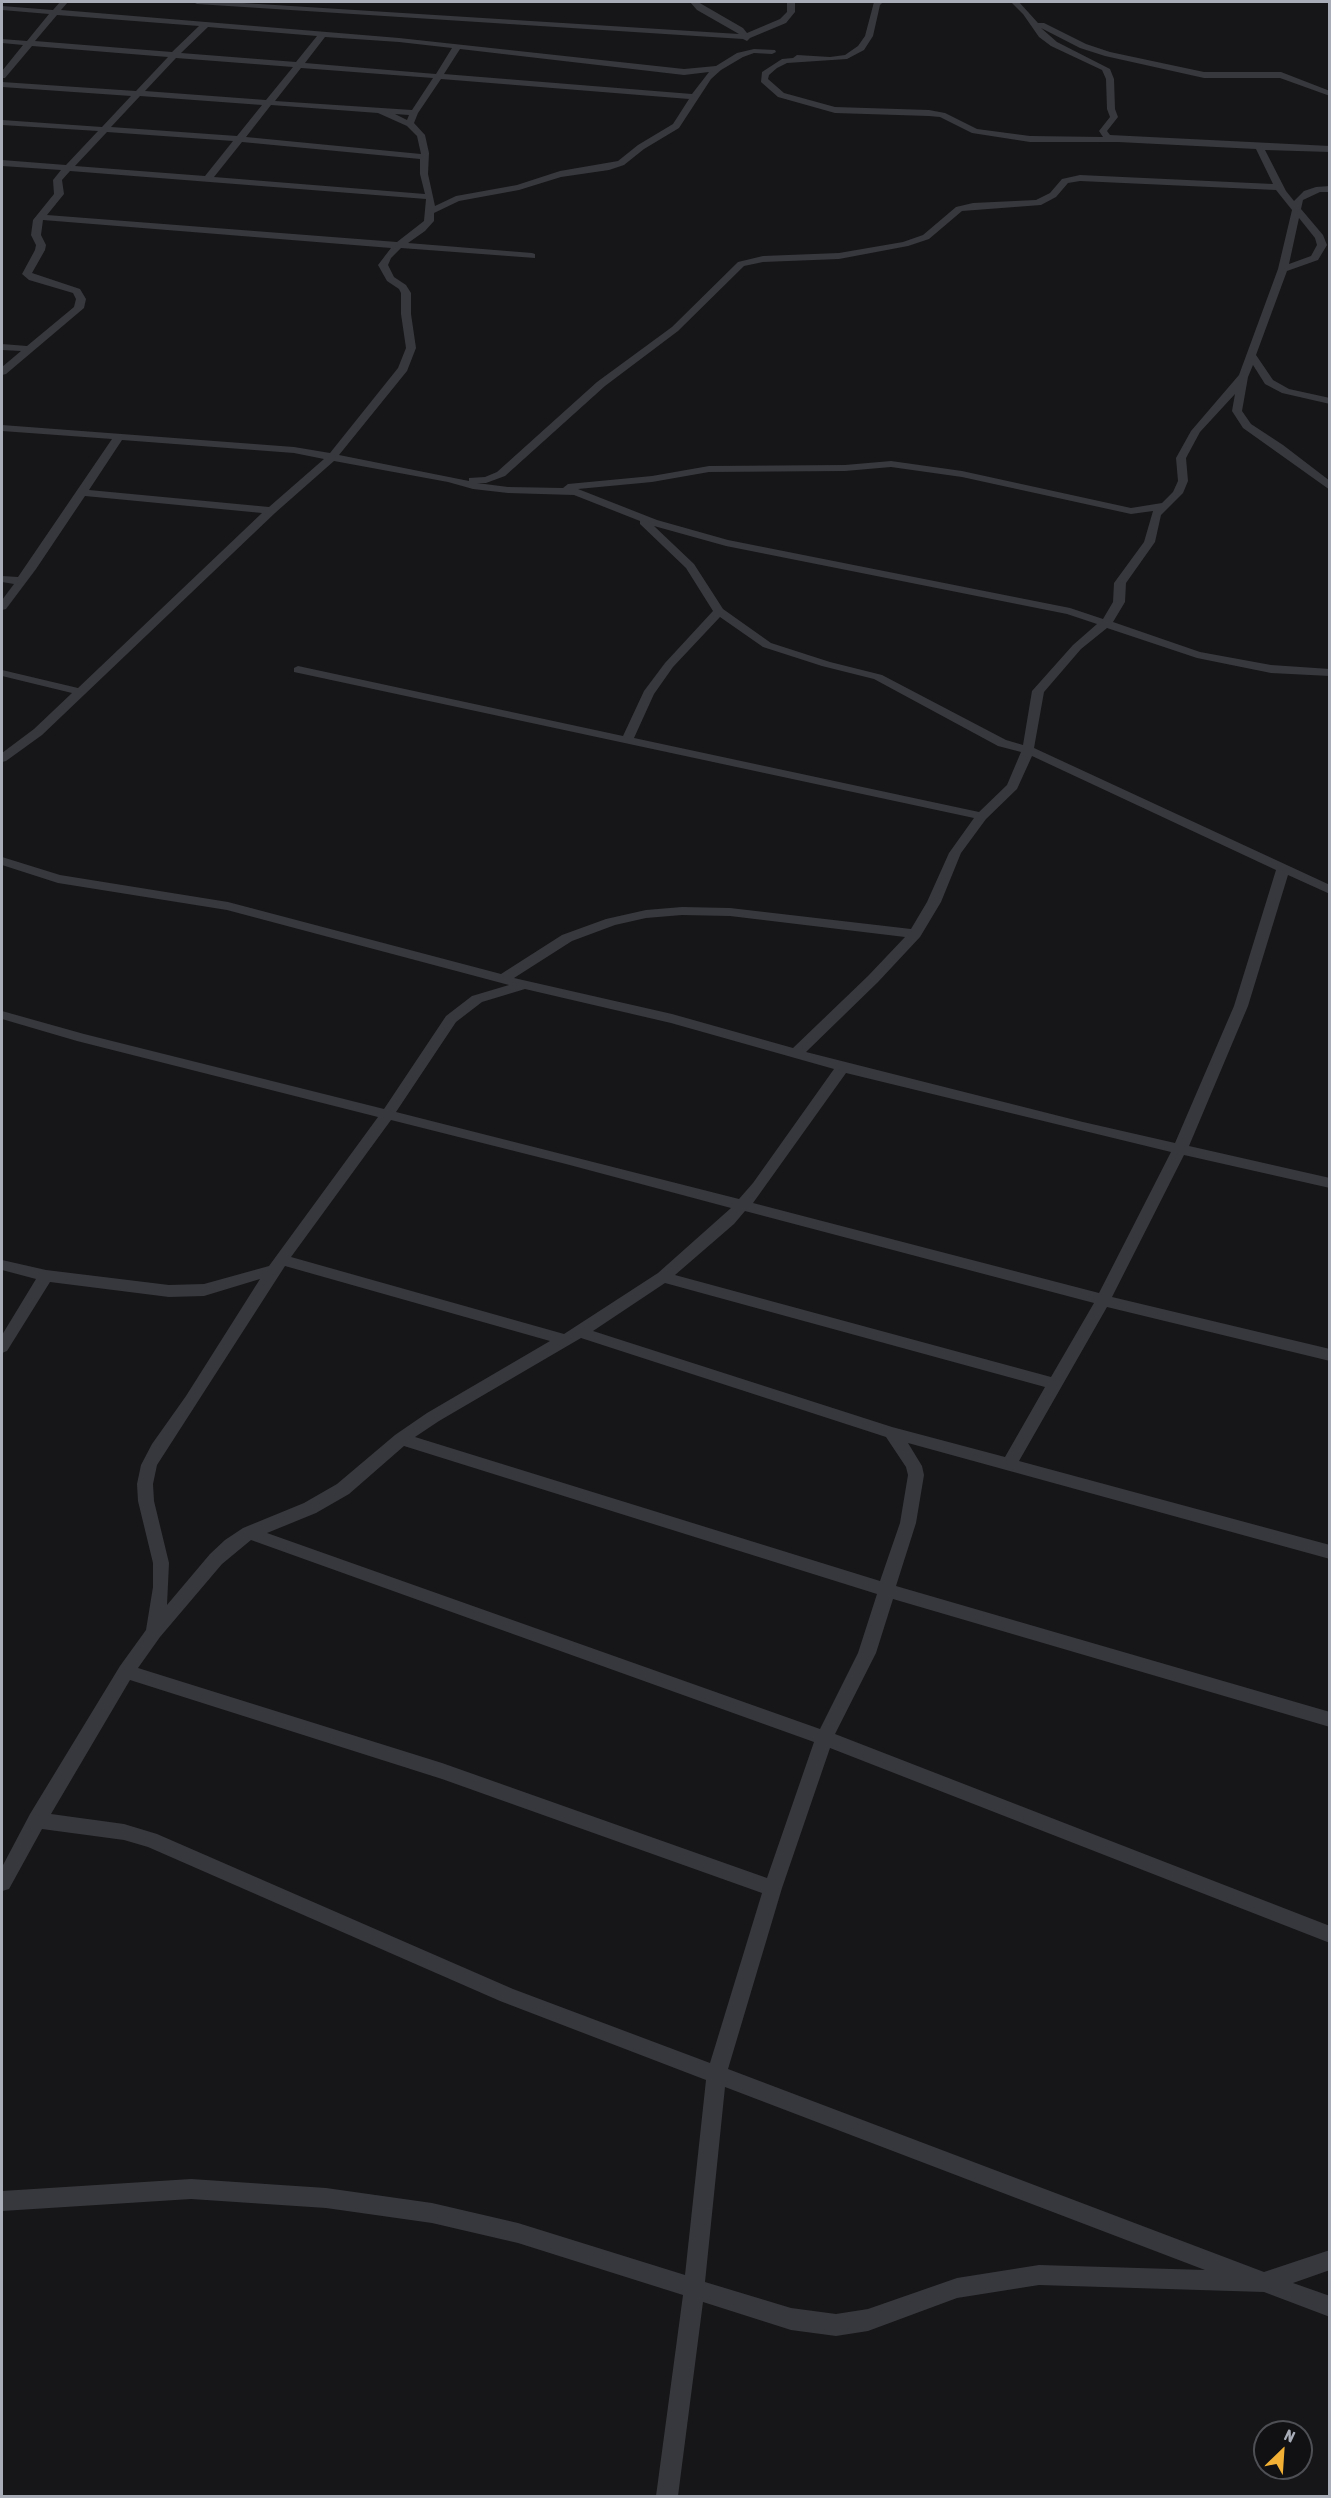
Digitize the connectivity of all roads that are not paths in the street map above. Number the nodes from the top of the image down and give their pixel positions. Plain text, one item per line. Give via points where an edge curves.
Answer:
1 (64, 2) edge
2 (197, 2) edge
3 (694, 2) edge
4 (790, 2) edge
5 (879, 2) edge
6 (1015, 2) edge
7 (2, 8) edge
8 (55, 12) junction
9 (1030, 19) junction
10 (207, 23) junction
11 (345, 23) junction
12 (324, 33) junction
13 (745, 37) junction
14 (2, 41) edge
15 (28, 43) junction
16 (458, 46) junction
17 (772, 52) junction
18 (174, 55) junction
19 (807, 58) junction
20 (300, 65) junction
21 (718, 68) junction
22 (2, 76) edge
23 (439, 76) junction
24 (2, 84) edge
25 (141, 92) junction
26 (1329, 94) edge
27 (695, 97) junction
28 (270, 102) junction
29 (378, 110) junction
30 (414, 113) junction
31 (2, 122) edge
32 (410, 124) junction
33 (104, 129) junction
34 (240, 139) junction
35 (1117, 140) junction
36 (1259, 147) junction
37 (1329, 149) edge
38 (425, 157) junction
39 (2, 164) edge
40 (68, 169) junction
41 (208, 179) junction
42 (1279, 187) junction
43 (1329, 189) edge
44 (430, 197) junction
45 (1296, 209) junction
46 (431, 212) junction
47 (41, 217) junction
48 (1320, 237) junction
49 (1329, 242) edge
50 (399, 245) junction
51 (532, 256) dead end
52 (1283, 269) junction
53 (2, 347) edge
54 (29, 349) junction
55 (1252, 356) junction
56 (2, 372) edge
57 (1244, 375) junction
58 (1329, 401) edge
59 (2, 428) edge
60 (120, 436) junction
61 (333, 456) junction
62 (450, 479) junction
63 (1329, 487) edge
64 (550, 490) junction
65 (82, 492) junction
66 (1167, 505) junction
67 (271, 512) junction
68 (635, 515) junction
69 (2, 579) edge
70 (21, 581) junction
71 (2, 607) edge
72 (718, 610) junction
73 (1105, 623) junction
74 (298, 670) dead end
75 (1329, 673) edge
76 (2, 674) edge
77 (81, 692) junction
78 (627, 740) junction
79 (1028, 750) junction
80 (2, 758) edge
81 (982, 816) junction
82 (2, 861) edge
83 (1283, 869) junction
84 (1329, 890) edge
85 (915, 934) junction
86 (503, 979) junction
87 (525, 985) junction
88 (2, 1015) edge
89 (795, 1054) junction
90 (843, 1067) junction
91 (386, 1116) junction
92 (1180, 1149) junction
93 (1329, 1175) edge
94 (1300, 1177) junction
95 (1329, 1183) edge
96 (742, 1205) junction
97 (2, 1265) edge
98 (278, 1265) junction
99 (46, 1276) junction
100 (663, 1277) junction
101 (1103, 1300) junction
102 (572, 1336) junction
103 (2, 1347) edge
104 (1329, 1354) edge
105 (1055, 1384) junction
106 (892, 1433) junction
107 (401, 1439) junction
108 (1010, 1465) junction
109 (249, 1533) junction
110 (1329, 1552) edge
111 (887, 1590) junction
112 (153, 1632) junction
113 (126, 1671) junction
114 (1329, 1720) edge
115 (824, 1738) junction
116 (36, 1820) junction
117 (4, 1871) edge
118 (773, 1888) junction
119 (1329, 1935) edge
120 (717, 2073) junction
121 (2, 2201) edge
122 (1329, 2260) edge
123 (1264, 2282) junction
124 (694, 2287) junction
125 (1329, 2307) edge
126 (667, 2496) edge

1 - 8 street
2 - 11 street
3 - 13 street
4 - 13 street via 791,12 783,21
5 - 19 street via 861,48 846,57
6 - 9 street
7 - 8 street
8 - 10 street
8 - 15 street
9 - 26 street via 1108,54 1204,75 1281,75
9 - 35 street via 1054,44 1106,69 1114,117 1103,131
10 - 12 street
10 - 18 street
11 - 12 street
11 - 13 street via 576,28
11 - 16 street
12 - 20 street
13 - 17 street
14 - 15 street
15 - 18 street
15 - 22 street
16 - 21 street via 684,72
16 - 23 street
17 - 19 street
17 - 21 street via 747,52
18 - 20 street
18 - 25 street
19 - 35 street via 774,66 764,80 781,95 834,110 929,113 975,131 1030,139
20 - 23 street
20 - 28 street
21 - 27 street
23 - 27 street
23 - 30 street
24 - 25 street
25 - 28 street
25 - 33 street
27 - 46 street via 676,126 621,162 456,199
28 - 29 street
28 - 34 street
29 - 30 street
29 - 32 street
30 - 32 street
31 - 33 street
32 - 38 street via 421,135
33 - 34 street
33 - 40 street
34 - 38 street
34 - 41 street
35 - 36 street
36 - 37 street
36 - 42 street
38 - 44 street via 424,174
39 - 40 street
40 - 41 street
40 - 47 street via 57,180 59,194
41 - 44 street
42 - 45 street
42 - 62 street via 1080,178 1065,181 1053,195 1038,203 959,209 926,237 905,244 839,256 763,259 741,264 675,329 601,384 501,474 486,480
43 - 45 street via 1307,193 1299,199
44 - 46 street
45 - 48 street
45 - 52 street
46 - 50 street via 422,229
47 - 50 street
47 - 54 street via 36,235 40,250 27,274 72,288 81,299 79,308
48 - 49 street
48 - 52 street via 1322,245 1315,258
50 - 51 street
50 - 61 street via 383,265 390,279 406,293 411,348 403,369
52 - 55 street
53 - 54 street
54 - 56 street
55 - 57 street
55 - 58 street via 1269,382 1286,391
57 - 63 street via 1237,411 1247,426
57 - 66 street via 1196,430 1181,458 1183,481
59 - 60 street
60 - 61 street
60 - 65 street
61 - 62 street
61 - 67 street
62 - 64 street via 508,490
64 - 66 street via 709,469 891,464 1016,484 1131,511
64 - 68 street via 576,492
65 - 67 street
65 - 70 street
66 - 73 street via 1156,514 1149,542 1120,583 1119,602
67 - 77 street
68 - 72 street via 690,566
68 - 73 street via 726,543 1070,611
69 - 70 street
70 - 71 street
72 - 78 street via 648,694
72 - 79 street via 767,645 878,677 1002,743
73 - 75 street via 1197,655 1271,669
73 - 79 street via 1077,647 1038,691
74 - 78 street
76 - 77 street
77 - 80 street via 28,741
78 - 81 street
79 - 81 street via 1013,786
79 - 83 street
81 - 85 street via 955,853 934,903
82 - 86 street via 58,879 228,906
83 - 84 street
83 - 92 street via 1241,1006
85 - 86 street via 730,912 646,914 567,938
85 - 89 street
86 - 87 street
87 - 89 street
87 - 91 street via 477,999 451,1019
88 - 91 street
89 - 90 street
90 - 92 street
90 - 96 street
91 - 96 street
91 - 98 street
92 - 94 street
92 - 101 street
93 - 94 street
94 - 95 street
96 - 100 street
96 - 101 street
97 - 99 street
98 - 99 street via 204,1290 125,1287
98 - 102 street
98 - 112 street via 149,1464 146,1502 161,1563
99 - 103 street
100 - 102 street
100 - 105 street
101 - 104 street
101 - 105 street
102 - 106 street
102 - 107 street
105 - 108 street
106 - 108 street
106 - 111 street via 916,1475 908,1523
107 - 109 street via 343,1489 310,1508
107 - 111 street
108 - 110 street
109 - 112 street via 216,1559
109 - 115 street
111 - 114 street
111 - 115 street via 867,1653
112 - 113 street
113 - 116 street
113 - 118 street via 442,1771
115 - 118 street
115 - 119 street
116 - 117 street
116 - 120 street via 124,1832 151,1840 507,1995
118 - 120 street
120 - 123 street
120 - 124 street
121 - 124 street via 191,2189 326,2198 432,2213 518,2233
122 - 123 street
123 - 124 street via 1039,2275 957,2288 868,2320 836,2325 791,2319
123 - 125 street
124 - 126 street

